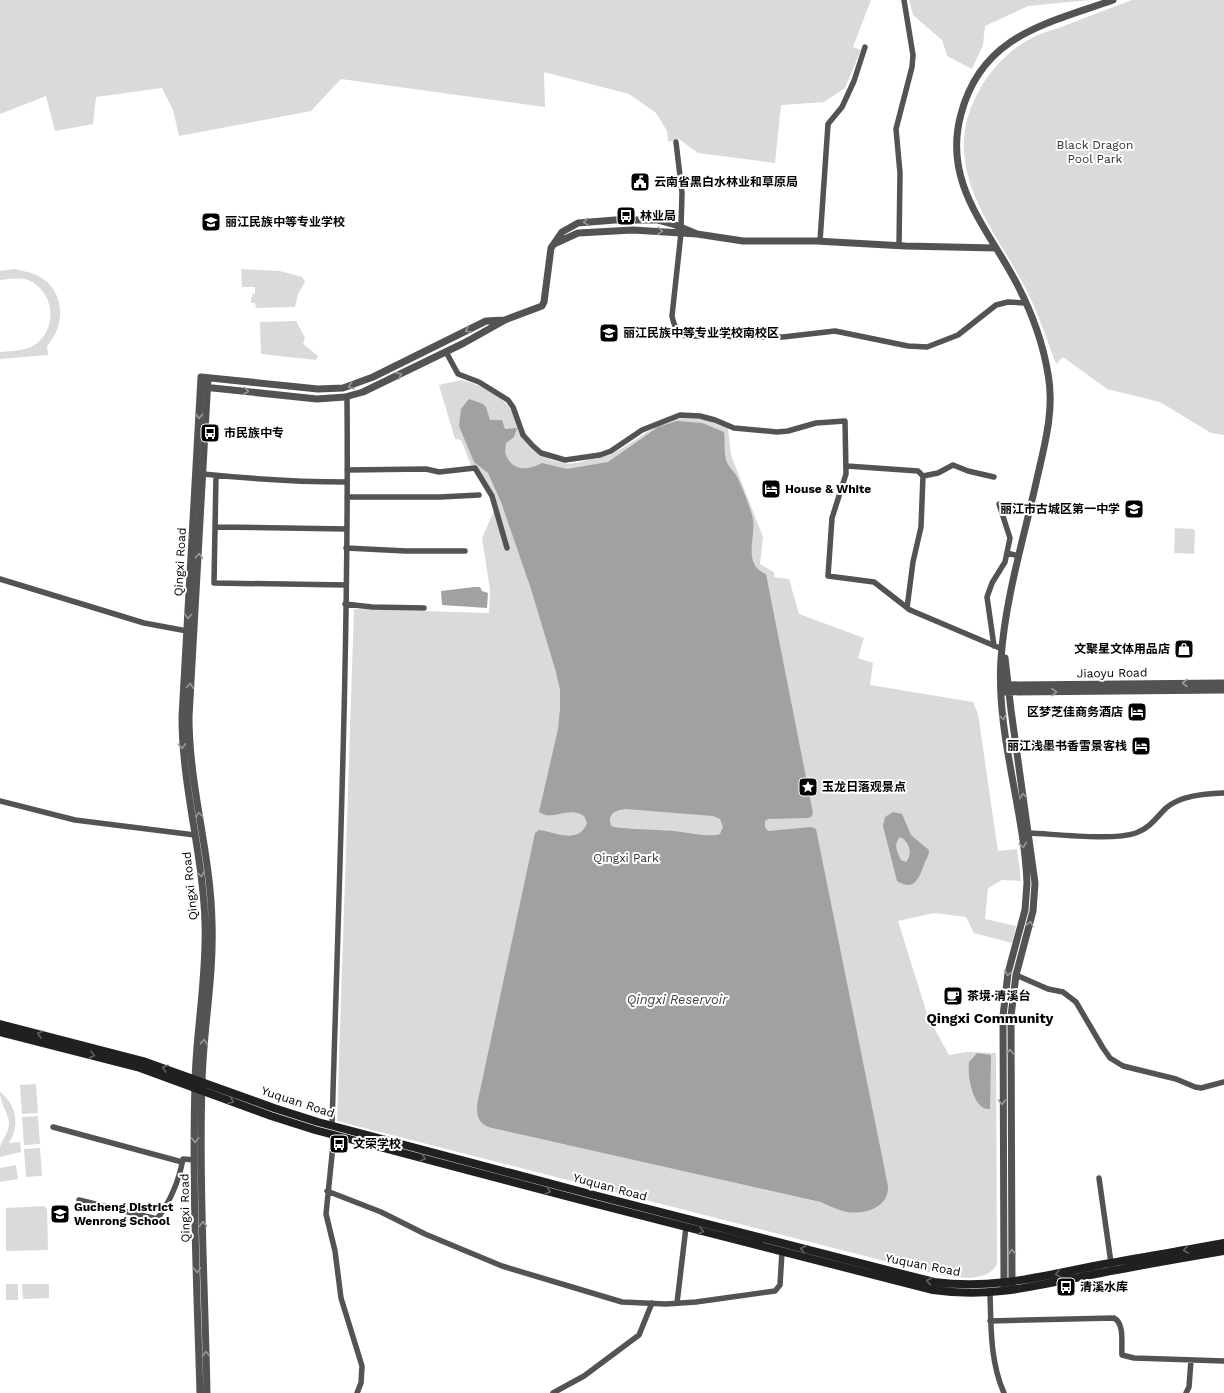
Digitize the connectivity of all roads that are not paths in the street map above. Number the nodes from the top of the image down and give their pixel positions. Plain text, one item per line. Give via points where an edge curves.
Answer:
1 (904, 0) edge
2 (1113, 0) edge
3 (865, 47) dead end
4 (676, 142) dead end
5 (681, 230) junction
6 (820, 241) junction
7 (899, 246) junction
8 (996, 248) junction
9 (1026, 303) junction
10 (505, 320) junction
11 (446, 352) junction
12 (204, 387) junction
13 (346, 397) junction
14 (847, 466) junction
15 (347, 470) junction
16 (203, 474) junction
17 (216, 476) junction
18 (923, 476) junction
19 (994, 477) dead end
20 (347, 482) junction
21 (479, 496) dead end
22 (347, 497) junction
23 (999, 504) dead end
24 (215, 526) junction
25 (347, 529) junction
26 (346, 548) junction
27 (508, 548) dead end
28 (465, 551) dead end
29 (1007, 553) junction
30 (1019, 556) junction
31 (0, 579) edge
32 (346, 586) junction
33 (345, 604) junction
34 (424, 608) dead end
35 (907, 608) junction
36 (187, 631) junction
37 (1004, 636) junction
38 (994, 646) junction
39 (1002, 649) junction
40 (1224, 683) edge
41 (1004, 688) junction
42 (1224, 690) edge
43 (1224, 793) edge
44 (0, 801) edge
45 (1029, 833) junction
46 (195, 835) junction
47 (1016, 975) junction
48 (0, 1024) edge
49 (0, 1032) edge
50 (1224, 1082) edge
51 (198, 1084) junction
52 (332, 1126) junction
53 (53, 1127) dead end
54 (334, 1135) junction
55 (195, 1160) junction
56 (182, 1162) junction
57 (1100, 1178) dead end
58 (327, 1191) junction
59 (79, 1200) dead end
60 (686, 1227) junction
61 (1224, 1243) edge
62 (1224, 1251) edge
63 (782, 1252) junction
64 (1111, 1263) junction
65 (1008, 1287) junction
66 (990, 1293) junction
67 (677, 1303) junction
68 (652, 1304) junction
69 (990, 1322) junction
70 (1191, 1360) junction
71 (1224, 1361) edge
72 (200, 1393) edge
73 (207, 1393) edge
74 (357, 1393) edge
75 (553, 1393) edge
76 (1004, 1393) edge
77 (1186, 1393) edge

1 - 7 street via 912,67 896,129 900,173
2 - 8 street via 1022,34 994,55 979,73 969,92 958,130 958,167 971,207
3 - 6 street via 842,107 828,124
4 - 5 street via 682,193
5 - 6 street via 743,241
5 - 9 street via 672,316 676,328 687,336 783,337 835,331 908,346 927,347 958,335 996,305 1008,302
5 - 10 street via 658,220 578,223 562,232 549,252 543,304 538,309
6 - 7 street
7 - 8 street
8 - 9 street
9 - 30 street via 1040,341 1048,375 1050,402 1046,443
10 - 11 street
10 -> 12 street, Qingxi Road via 486,321 373,377 343,388 318,389 204,378
13 -> 11 street via 377,386
11 - 14 street via 458,374 479,382 508,400 523,435 533,446 541,453 562,460 605,454 655,424 674,417 693,415 734,428 777,432 816,423 845,421
12 -> 13 street via 318,399
12 - 16 street, Qingxi Road
12 -> 36 street, Qingxi Road
13 - 15 street
14 - 18 street via 918,471
14 - 35 street via 832,518 828,576 870,580
15 - 20 street
15 - 27 street via 426,469 439,472 474,468 492,496
16 - 17 street
51 -> 16 street, Qingxi Road via 211,970 212,924 208,874 191,764 189,717
17 - 20 street via 278,482
17 - 24 street
18 - 19 street via 938,473 953,465
18 - 35 street via 921,527
20 - 22 street
21 - 22 street
22 - 25 street
23 - 29 street via 1010,533
24 - 25 street
24 - 32 street via 214,582
25 - 26 street
26 - 28 street
26 - 32 street
29 - 30 street
29 - 38 street via 987,597
30 - 37 street
31 - 36 street via 144,623
32 - 33 street
33 - 34 street
33 - 52 street
35 - 38 street
36 -> 46 street, Qingxi Road via 182,736
37 - 39 street
37 - 41 street
38 - 39 street
39 - 41 street
40 -> 41 street, Jiaoyu Road
41 -> 42 street, Jiaoyu Road
45 -> 41 street
41 -> 65 street via 1027,883 1024,916 1008,973 1003,1008
43 - 45 street via 1177,801 1165,809 1147,828 1132,834 1117,836
44 - 46 street via 81,821
47 -> 45 street via 1031,924 1034,902 1034,871
46 -> 51 street, Qingxi Road via 204,894 206,939
47 - 50 street via 1048,989 1063,992 1076,1002 1110,1058 1123,1066 1201,1088
65 -> 47 street via 1010,1054
51 -> 48 main road, Yuquan Road via 113,1052
49 -> 51 main road, Yuquan Road
51 - 52 main road, Yuquan Road
51 -> 54 main road, Yuquan Road via 271,1116
51 -> 55 street, Qingxi Road
73 -> 51 street, Qingxi Road
65 -> 52 main road, Yuquan Road via 965,1286 916,1278
53 - 56 street
54 - 58 street
54 -> 60 main road, Yuquan Road
55 - 56 street via 183,1159
55 -> 72 street, Qingxi Road
56 - 59 street via 166,1207 157,1219
57 - 64 street
58 - 68 street via 502,1266 602,1298
58 - 74 street via 326,1214 335,1251 341,1298 362,1366 361,1383
60 -> 63 main road, Yuquan Road
60 - 67 street
61 -> 64 main road, Yuquan Road
62 - 65 main road, Yuquan Road
63 - 66 main road, Yuquan Road via 914,1286 964,1294
63 - 67 street via 780,1285 775,1291
64 -> 65 main road, Yuquan Road
65 - 66 main road, Yuquan Road
66 - 69 street
67 - 68 street
68 - 75 street via 639,1335 584,1376
69 - 70 street via 1114,1318 1121,1326 1122,1355 1134,1358
69 - 76 street via 997,1377
70 - 71 street
70 - 77 street

